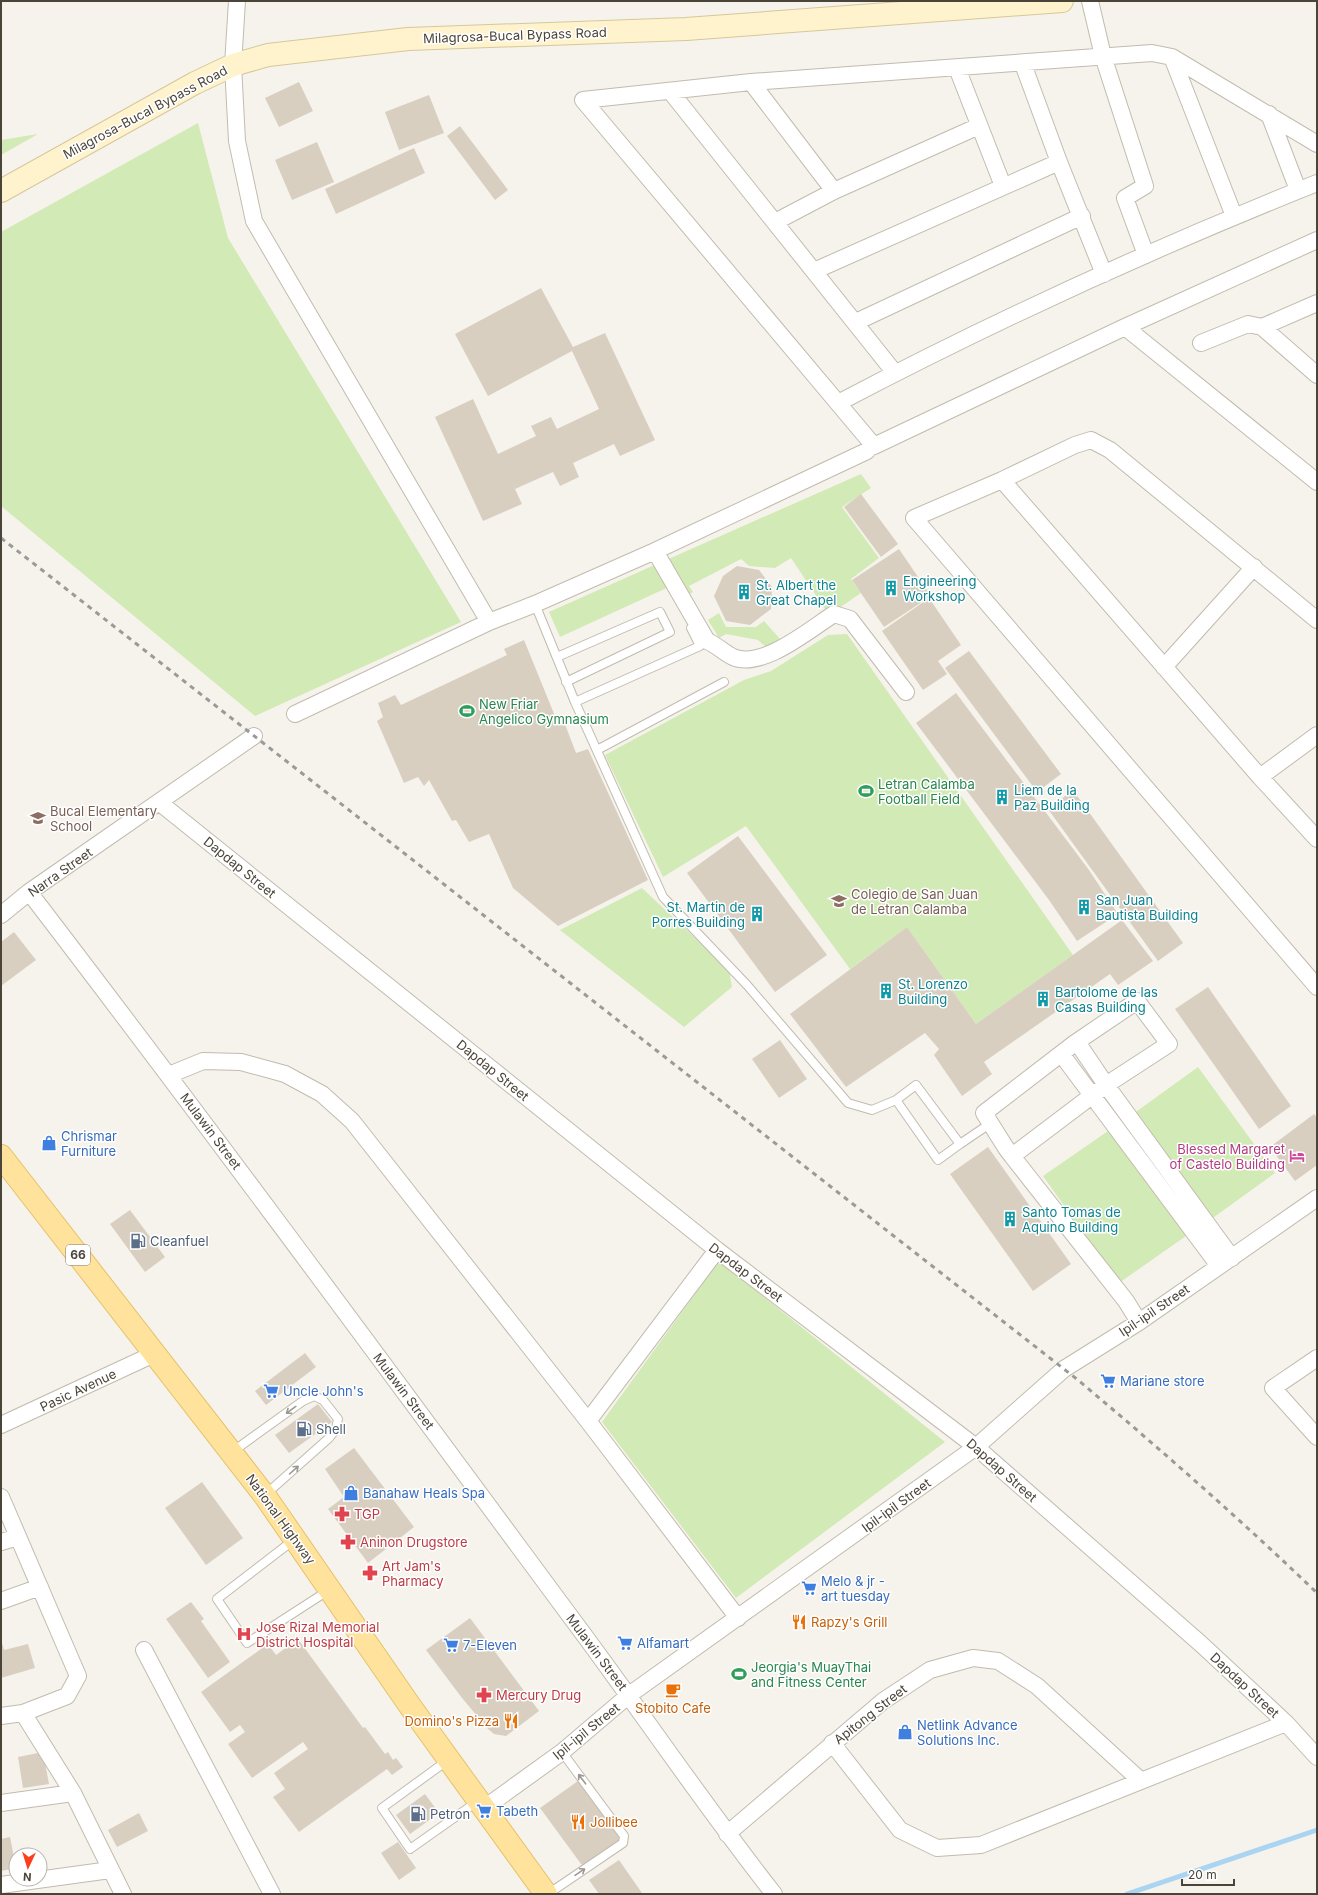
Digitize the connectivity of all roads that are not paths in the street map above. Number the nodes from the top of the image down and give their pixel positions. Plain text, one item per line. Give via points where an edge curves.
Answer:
1 (237, 1) edge
2 (1062, 1) edge
3 (1090, 1) edge
4 (1103, 56) junction
5 (1172, 57) junction
6 (1023, 64) junction
7 (233, 65) junction
8 (957, 68) junction
9 (751, 82) junction
10 (670, 91) junction
11 (1269, 114) junction
12 (979, 126) junction
13 (1317, 144) edge
14 (1059, 162) junction
15 (1317, 183) edge
16 (1002, 186) junction
17 (1298, 190) junction
18 (1, 191) edge
19 (834, 191) junction
20 (1082, 216) junction
21 (1234, 216) junction
22 (775, 222) junction
23 (1317, 240) edge
24 (1146, 255) junction
25 (814, 271) junction
26 (1104, 274) junction
27 (1317, 302) edge
28 (856, 322) junction
29 (1125, 326) junction
30 (1262, 327) junction
31 (1201, 342) dead end
32 (896, 373) junction
33 (1317, 375) edge
34 (838, 403) junction
35 (867, 451) dead end
36 (1002, 480) junction
37 (1317, 482) edge
38 (653, 552) junction
39 (1254, 567) junction
40 (535, 604) junction
41 (1317, 620) edge
42 (489, 622) junction
43 (557, 657) junction
44 (1164, 667) junction
45 (566, 682) junction
46 (724, 682) dead end
47 (906, 692) dead end
48 (575, 702) junction
49 (295, 714) dead end
50 (1317, 735) edge
51 (254, 736) dead end
52 (597, 750) junction
53 (1260, 777) junction
54 (160, 803) junction
55 (1317, 838) edge
56 (29, 892) junction
57 (1, 915) edge
58 (1317, 987) edge
59 (1077, 1042) junction
60 (1062, 1055) junction
61 (169, 1075) junction
62 (1106, 1085) junction
63 (1093, 1095) junction
64 (896, 1100) junction
65 (991, 1123) junction
66 (960, 1144) junction
67 (1, 1156) edge
68 (1012, 1156) junction
69 (1313, 1201) edge
70 (716, 1250) junction
71 (1232, 1258) junction
72 (1219, 1266) junction
73 (1139, 1322) junction
74 (154, 1354) junction
75 (1317, 1358) edge
76 (588, 1421) junction
77 (1, 1425) edge
78 (1317, 1438) edge
79 (976, 1447) junction
80 (232, 1452) junction
81 (265, 1496) junction
82 (1, 1497) edge
83 (18, 1537) junction
84 (295, 1538) junction
85 (1, 1542) edge
86 (40, 1587) junction
87 (330, 1590) junction
88 (1, 1600) edge
89 (738, 1618) junction
90 (144, 1650) dead end
91 (629, 1695) junction
92 (23, 1713) junction
93 (1, 1716) edge
94 (1286, 1723) junction
95 (832, 1743) junction
96 (562, 1752) junction
97 (1317, 1757) edge
98 (449, 1760) junction
99 (1141, 1781) junction
100 (72, 1793) junction
101 (1, 1803) edge
102 (480, 1805) junction
103 (727, 1834) junction
104 (110, 1870) junction
105 (1, 1885) edge
106 (123, 1894) edge
107 (272, 1894) edge
108 (547, 1894) edge
109 (774, 1894) edge

1 - 7 street
2 - 7 main road, Milagrosa-Bucal Bypass Road via 686,29 408,39 268,55
3 - 4 street
4 - 5 street via 1152,53
4 - 6 street
4 - 24 street via 1145,186 1126,198
5 - 11 street
5 - 21 street
6 - 8 street
6 - 14 street
7 - 18 main road, Milagrosa-Bucal Bypass Road via 195,83
7 - 42 street via 237,141 254,221
8 - 9 street
8 - 12 street
9 - 10 street
9 - 19 street
10 - 22 street
10 - 34 street via 583,100
11 - 13 street
11 - 17 street
12 - 16 street
12 - 19 street
14 - 16 street
14 - 20 street
15 - 17 street
16 - 25 street
17 - 21 street
19 - 22 street
20 - 26 street
20 - 28 street
21 - 24 street
22 - 25 street
23 - 29 street
24 - 26 street
25 - 28 street
26 - 32 street
27 - 30 street
28 - 32 street
29 - 34 street via 874,446
29 - 37 street
30 - 31 street via 1248,324
30 - 33 street
32 - 34 street
35 - 38 street
36 - 39 street via 1091,440 1110,450
36 - 44 street
36 - 58 street via 914,518
38 - 40 street
38 - 47 street via 707,641 717,645 733,658 752,660 770,655 834,614 850,619
38 - 48 lane via 700,646
39 - 41 street
39 - 44 street
40 - 42 street
40 - 43 lane
42 - 49 street
43 - 45 lane
43 - 45 lane via 660,612 670,632
44 - 53 street
45 - 48 lane
46 - 52 lane
48 - 52 lane
50 - 53 street
51 - 54 street, Narra Street
52 - 64 lane via 663,897 762,1002 848,1103 872,1110
53 - 55 street
54 - 56 street, Narra Street
54 - 70 street, Dapdap Street
56 - 57 street, Narra Street
56 - 61 street, Mulawin Street
59 - 60 street
59 - 62 street
59 - 62 street via 1137,1001 1169,1044
60 - 63 street
60 - 65 street via 984,1113
61 - 76 street via 203,1061 241,1062 285,1074 322,1094 352,1121
61 - 91 street, Mulawin Street
62 - 63 street
62 - 71 street
63 - 68 street
63 - 72 street
64 - 66 lane via 916,1085
64 - 66 lane via 938,1160
65 - 66 lane
65 - 68 street
67 - 74 main road, National Highway / 66
68 - 73 street via 1126,1301
69 - 71 street, Ipil-ipil Street
70 - 76 street
70 - 79 street, Dapdap Street
71 - 72 street, Ipil-ipil Street
72 - 73 street, Ipil-ipil Street
73 - 79 street, Ipil-ipil Street via 1064,1369
74 - 77 street, Pasic Avenue
74 - 80 main road, National Highway / 66
75 - 78 street via 1273,1388
76 - 89 street
79 - 89 street, Ipil-ipil Street
79 - 94 street, Dapdap Street via 1201,1644
80 - 81 main road, National Highway / 66
81 -> 80 lane via 336,1429 338,1419 324,1400 314,1396 303,1401
81 - 84 main road, National Highway / 66
82 - 83 street
83 - 85 street
83 - 86 street
84 - 87 main road, National Highway / 66
84 - 87 lane via 217,1599 247,1643
86 - 88 street
86 - 92 street via 78,1676 67,1696
87 - 98 main road, National Highway / 66
89 - 91 street, Ipil-ipil Street
90 - 107 street
91 - 96 street, Ipil-ipil Street
91 - 103 street, Mulawin Street
92 - 93 street
92 - 100 street
94 - 97 street, Dapdap Street
94 - 99 street
95 - 99 street via 900,1830 937,1848 981,1845
95 - 99 street, Apitong Street via 883,1701 930,1670 973,1658 998,1661 1037,1686
95 - 103 street, Apitong Street
96 - 102 street, Ipil-ipil Street
108 -> 96 lane via 623,1843 624,1836
98 - 102 main road, National Highway / 66
98 - 102 lane via 382,1808 410,1849
100 - 101 street
100 - 104 street
102 - 108 main road, National Highway / 66
103 - 109 street, Mulawin Street
104 - 105 street
104 - 106 street

